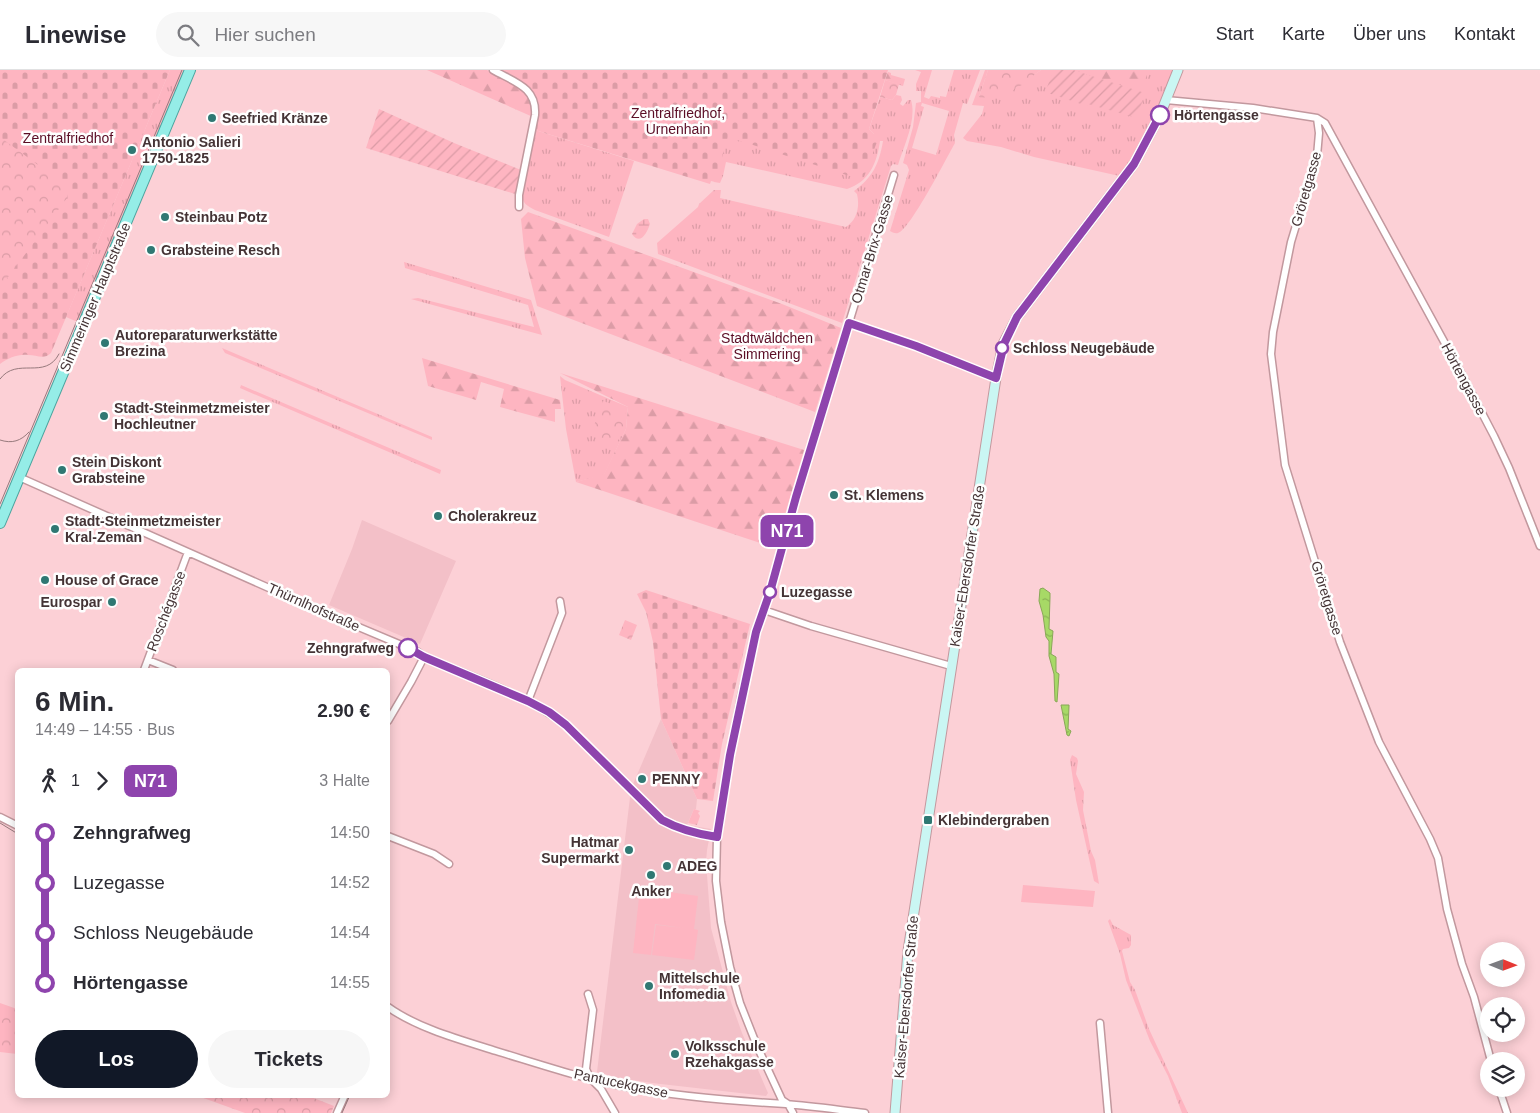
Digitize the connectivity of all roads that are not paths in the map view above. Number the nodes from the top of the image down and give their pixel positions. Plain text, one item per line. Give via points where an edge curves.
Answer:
1 (190, 70) edge
2 (493, 70) edge
3 (1178, 70) edge
4 (1166, 100) junction
5 (1317, 118) junction
6 (894, 175) dead end
7 (519, 207) dead end
8 (849, 323) junction
9 (996, 378) junction
10 (19, 477) junction
11 (0, 524) edge
12 (1540, 546) edge
13 (188, 552) junction
14 (560, 601) dead end
15 (764, 610) junction
16 (424, 657) junction
17 (148, 660) junction
18 (951, 666) junction
19 (145, 668) edge
20 (168, 668) edge
21 (528, 701) junction
22 (390, 718) edge
23 (0, 817) edge
24 (15, 824) edge
25 (390, 837) edge
26 (717, 837) junction
27 (450, 864) dead end
28 (588, 994) dead end
29 (390, 1008) edge
30 (395, 1012) junction
31 (390, 1013) edge
32 (1100, 1023) dead end
33 (1489, 1052) edge
34 (590, 1078) junction
35 (1502, 1097) edge
36 (344, 1098) edge
37 (788, 1104) junction
38 (337, 1113) edge
39 (614, 1113) edge
40 (793, 1113) edge
41 (865, 1113) edge
42 (895, 1113) edge
43 (1108, 1113) edge
44 (1507, 1113) edge

1 - 10 main road, Simmeringer Hauptstraße
2 - 7 street via 527,89 536,104 518,195
3 - 4 main road, Kaiser-Ebersdorfer Straße
4 - 5 street
4 - 9 main road, Kaiser-Ebersdorfer Straße via 1134,164 1017,317 1004,344
5 - 12 street, Hörtengasse via 1325,123 1460,371 1510,468
5 - 33 street, Gröretgasse via 1317,156 1291,242 1273,332 1271,354 1285,465 1340,642 1360,694 1379,742 1438,858 1447,909
6 - 8 street, Otmar-Brix-Gasse
8 - 9 street
8 - 15 street, Otmar-Brix-Gasse
9 - 18 main road, Kaiser-Ebersdorfer Straße
10 - 11 main road, Simmeringer Hauptstraße
10 - 13 street, Thürnlhofstraße
13 - 16 street, Thürnlhofstraße
13 - 17 street, Roschégasse
14 - 21 street via 562,613
15 - 18 street
15 - 26 street, Otmar-Brix-Gasse via 741,697
16 - 21 street, Thürnlhofstraße
16 - 22 street
17 - 19 street, Roschégasse
17 - 20 street
18 - 42 main road, Kaiser-Ebersdorfer Straße via 908,951
21 - 26 street, Thürnlhofstraße via 566,725 662,820 694,833
23 - 24 street
25 - 27 street
26 - 37 street, Otmar-Brix-Gasse via 716,880 730,967 757,1046 782,1100
28 - 34 street via 593,1010 586,1069
29 - 30 street, Pantucekgasse
30 - 31 street
30 - 34 street, Pantucekgasse via 461,1040
32 - 43 street
34 - 37 street, Pantucekgasse via 659,1093
34 - 39 street via 601,1089
35 - 44 street
36 - 38 street
37 - 40 street, Otmar-Brix-Gasse
37 - 41 street, Pantucekgasse

